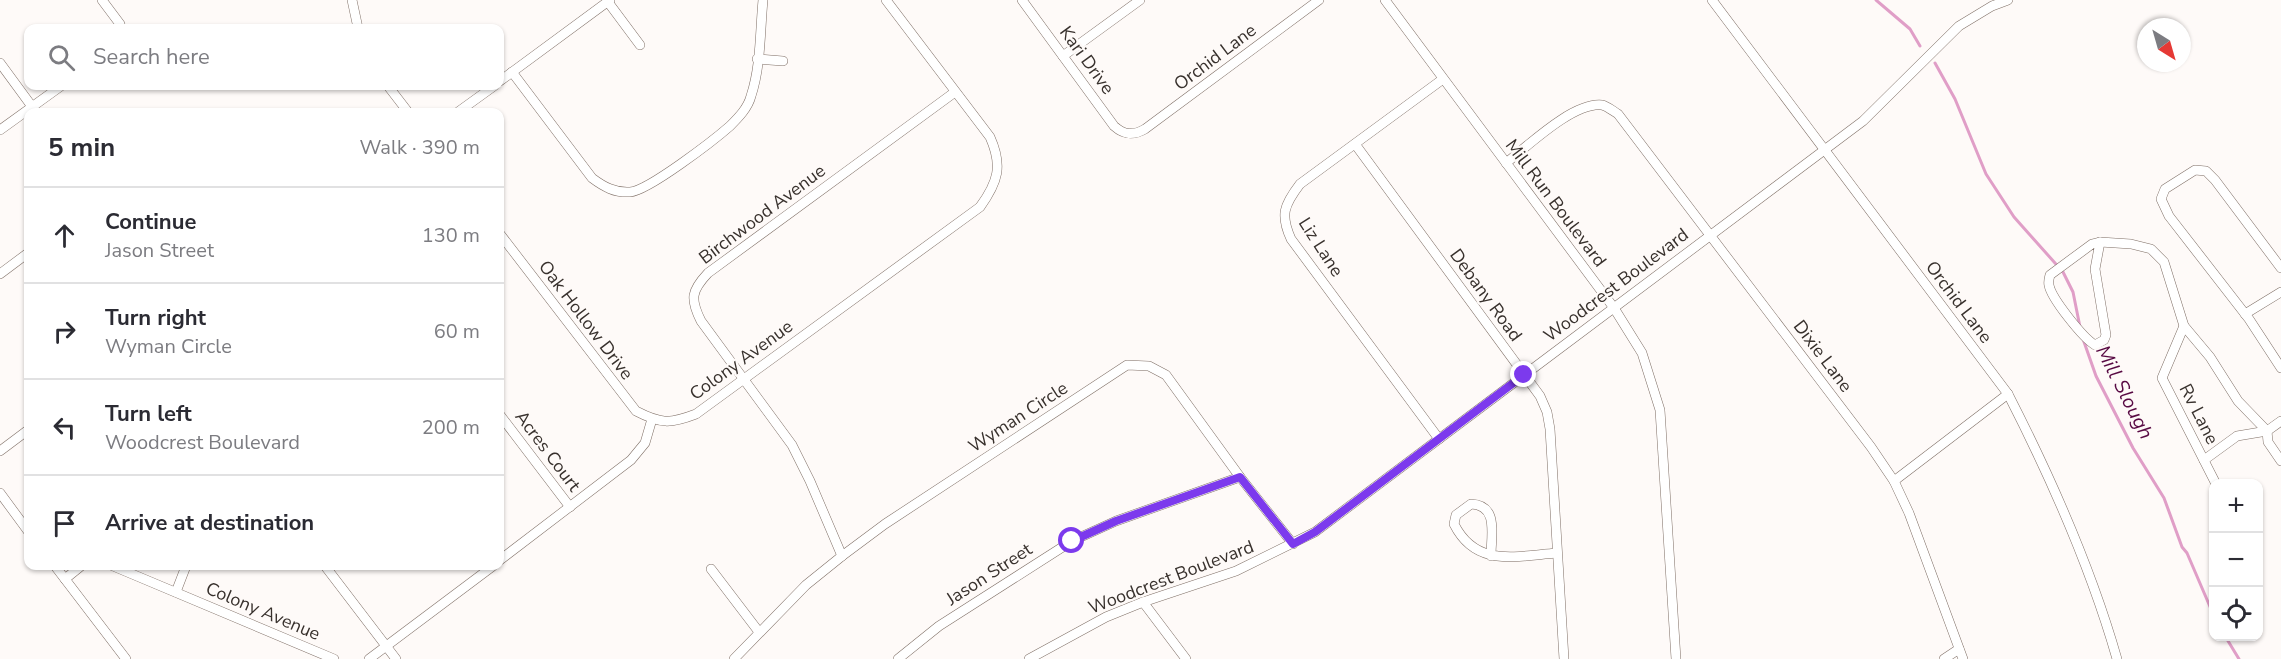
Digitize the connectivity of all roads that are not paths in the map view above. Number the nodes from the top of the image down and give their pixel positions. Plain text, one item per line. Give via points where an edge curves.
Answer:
1 (102, 0) edge
2 (352, 0) edge
3 (763, 0) edge
4 (886, 0) edge
5 (1022, 0) edge
6 (1140, 0) edge
7 (1319, 0) edge
8 (1385, 0) edge
9 (1712, 0) edge
10 (2008, 0) edge
11 (609, 1) edge
12 (120, 24) edge
13 (357, 24) edge
14 (640, 45) dead end
15 (1063, 56) junction
16 (757, 59) junction
17 (783, 61) dead end
18 (0, 63) edge
19 (512, 72) junction
20 (504, 78) edge
21 (1443, 79) junction
22 (56, 90) edge
23 (391, 90) edge
24 (488, 90) edge
25 (955, 92) junction
26 (33, 108) edge
27 (36, 108) edge
28 (405, 108) edge
29 (464, 108) edge
30 (24, 116) edge
31 (0, 130) edge
32 (1129, 134) joint
33 (1355, 144) junction
34 (1824, 149) junction
35 (1506, 163) junction
36 (1711, 234) junction
37 (504, 239) edge
38 (2100, 242) junction
39 (24, 256) edge
40 (2281, 268) edge
41 (0, 274) edge
42 (2281, 292) edge
43 (1614, 308) junction
44 (2245, 314) junction
45 (2184, 326) junction
46 (2281, 368) edge
47 (1524, 375) junction
48 (744, 379) junction
49 (2008, 394) junction
50 (652, 419) junction
51 (504, 420) edge
52 (2281, 421) edge
53 (2268, 430) junction
54 (24, 433) edge
55 (1439, 439) junction
56 (0, 452) edge
57 (2204, 460) junction
58 (2281, 461) edge
59 (1240, 477) junction
60 (2214, 479) edge
61 (1894, 481) junction
62 (0, 493) edge
63 (570, 507) junction
64 (24, 526) edge
65 (1293, 544) junction
66 (1557, 554) junction
67 (842, 556) junction
68 (1491, 556) junction
69 (504, 558) edge
70 (711, 569) dead end
71 (58, 570) edge
72 (76, 570) edge
73 (123, 570) edge
74 (184, 570) edge
75 (328, 570) edge
76 (488, 570) edge
77 (65, 579) junction
78 (176, 592) junction
79 (1143, 602) junction
80 (759, 632) junction
81 (386, 647) junction
82 (1961, 654) edge
83 (126, 659) edge
84 (334, 659) edge
85 (369, 659) edge
86 (396, 659) edge
87 (734, 659) edge
88 (897, 659) edge
89 (1029, 659) edge
90 (1186, 659) edge
91 (1564, 659) edge
92 (1676, 659) edge
93 (1944, 659) edge
94 (2117, 659) edge

1 - 12 street
2 - 13 street
3 - 16 street
4 - 25 street
5 - 15 street, Kari Drive
6 - 15 street
7 - 32 street, Orchid Lane via 1137,134
8 - 21 street, Mill Run Boulevard
9 - 34 street, Orchid Lane
10 - 34 street, Woodcrest Boulevard via 1959,26 1879,106
11 - 14 street
11 - 19 street
15 - 32 street, Kari Drive via 1114,126
16 - 17 street
16 - 19 street via 751,98 742,114 648,186 632,192 604,187 592,178
18 - 26 street
19 - 20 street
21 - 33 street, Liz Lane
21 - 35 street, Mill Run Boulevard
22 - 27 street
23 - 28 street
24 - 29 street
25 - 48 street, Colony Avenue via 996,150 998,170 992,190 980,207
25 - 48 street, Birchwood Avenue via 708,273 697,285 694,306 701,321
30 - 31 street
33 - 47 street, Debany Road
33 - 55 street, Liz Lane via 1300,184 1289,198 1284,224
34 - 36 street, Woodcrest Boulevard
34 - 49 street, Orchid Lane
35 - 36 street, Dixie Lane via 1572,112 1603,105 1630,127
35 - 43 street, Mill Run Boulevard
36 - 43 street, Woodcrest Boulevard
36 - 61 street, Dixie Lane
37 - 50 street, Oak Hollow Drive via 625,399 636,411
38 - 38 street via 2095,269 2106,335 2095,345 2049,285 2050,275
38 - 45 street via 2151,249 2164,262
39 - 41 street
40 - 44 street via 2206,171 2195,170 2165,189 2162,200 2169,216
42 - 44 street
43 - 47 street, Woodcrest Boulevard
43 - 92 street, Mill Run Boulevard via 1642,353 1660,410
44 - 46 street
45 - 53 street via 2238,401
45 - 57 street, Rv Lane via 2162,378
47 - 55 street, Woodcrest Boulevard
47 - 66 street, Debany Road via 1547,412
48 - 50 street, Colony Avenue via 696,414 676,422
48 - 67 street, Birchwood Avenue via 792,445
49 - 61 street
49 - 94 street, Orchid Lane via 2072,534
50 - 63 street via 645,443 632,460
51 - 63 street, Acres Court
52 - 53 street
53 - 57 street via 2237,436
53 - 58 street via 2268,441
54 - 56 street
55 - 65 street, Woodcrest Boulevard via 1315,532
57 - 60 street, Rv Lane
59 - 65 street, Wyman Circle
59 - 67 street, Wyman Circle via 1166,375 1149,366 1127,365
59 - 88 street, Jason Street via 1116,521 1072,541 939,626
61 - 82 street, Dixie Lane
62 - 64 street
63 - 69 street
65 - 79 street, Woodcrest Boulevard via 1236,571
66 - 68 street
66 - 91 street, Debany Road
67 - 80 street, Wyman Circle
68 - 68 street via 1468,544 1454,524 1456,515 1471,504 1481,504 1492,520
70 - 80 street
71 - 77 street
72 - 77 street
73 - 78 street, Colony Avenue
74 - 78 street
75 - 81 street
76 - 81 street
77 - 83 street
78 - 84 street, Colony Avenue
79 - 89 street, Woodcrest Boulevard via 1096,622
79 - 90 street
80 - 87 street, Wyman Circle
81 - 85 street
81 - 86 street
82 - 93 street

